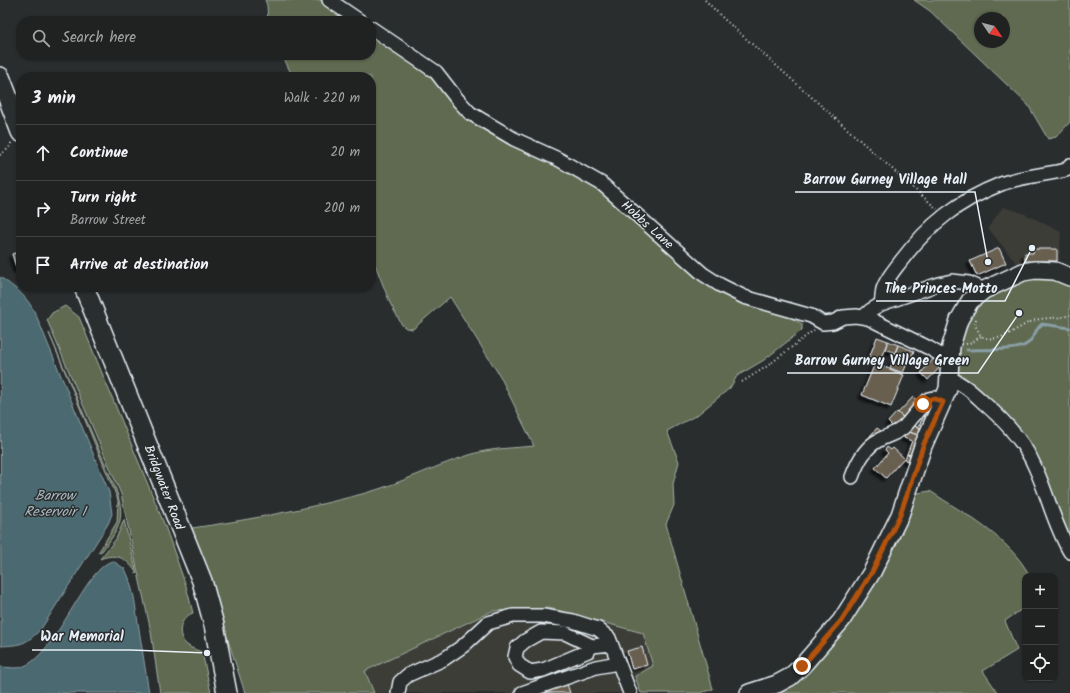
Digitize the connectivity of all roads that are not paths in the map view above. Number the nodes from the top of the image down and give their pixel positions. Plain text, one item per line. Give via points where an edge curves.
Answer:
1 (329, 0) edge
2 (353, 16) edge
3 (376, 31) edge
4 (0, 77) edge
5 (16, 119) edge
6 (1070, 164) edge
7 (1070, 277) edge
8 (984, 290) junction
9 (86, 292) edge
10 (881, 304) junction
11 (863, 317) junction
12 (949, 360) junction
13 (949, 378) junction
14 (943, 402) junction
15 (852, 477) dead end
16 (1070, 552) edge
17 (611, 644) junction
18 (592, 646) junction
19 (618, 663) junction
20 (227, 693) edge
21 (398, 693) edge
22 (522, 693) edge
23 (630, 693) edge
24 (749, 693) edge

1 - 2 street
3 - 11 street, Hobbs Lane via 436,72 470,113 514,140 558,159 602,184 703,274 720,285 744,297 811,316 823,323 843,317
4 - 5 highway
6 - 10 street via 1066,170 1001,184 944,215 917,240 896,267 883,288
7 - 8 main road via 1035,270 1013,275
8 - 10 street via 969,283 952,281
8 - 12 main road via 964,309 954,334
9 - 20 highway, Bridgwater Road via 202,581 214,625
10 - 11 street
11 - 12 street via 908,337
12 - 13 main road
13 - 14 main road
13 - 16 street via 959,382 978,397 1003,419 1019,438 1035,466
14 - 15 street via 935,398 929,399 904,427 869,447 858,462
14 - 24 main road via 923,446 893,531 855,600 829,636 796,671 777,684
17 - 18 street
17 - 19 street
17 - 21 street via 609,638 598,628 543,616 513,616 488,623 444,660 408,675 400,682
18 - 18 street via 565,633 541,632 517,648 515,657 519,665 530,672 543,670 588,652
19 - 22 street via 596,667
19 - 23 street

